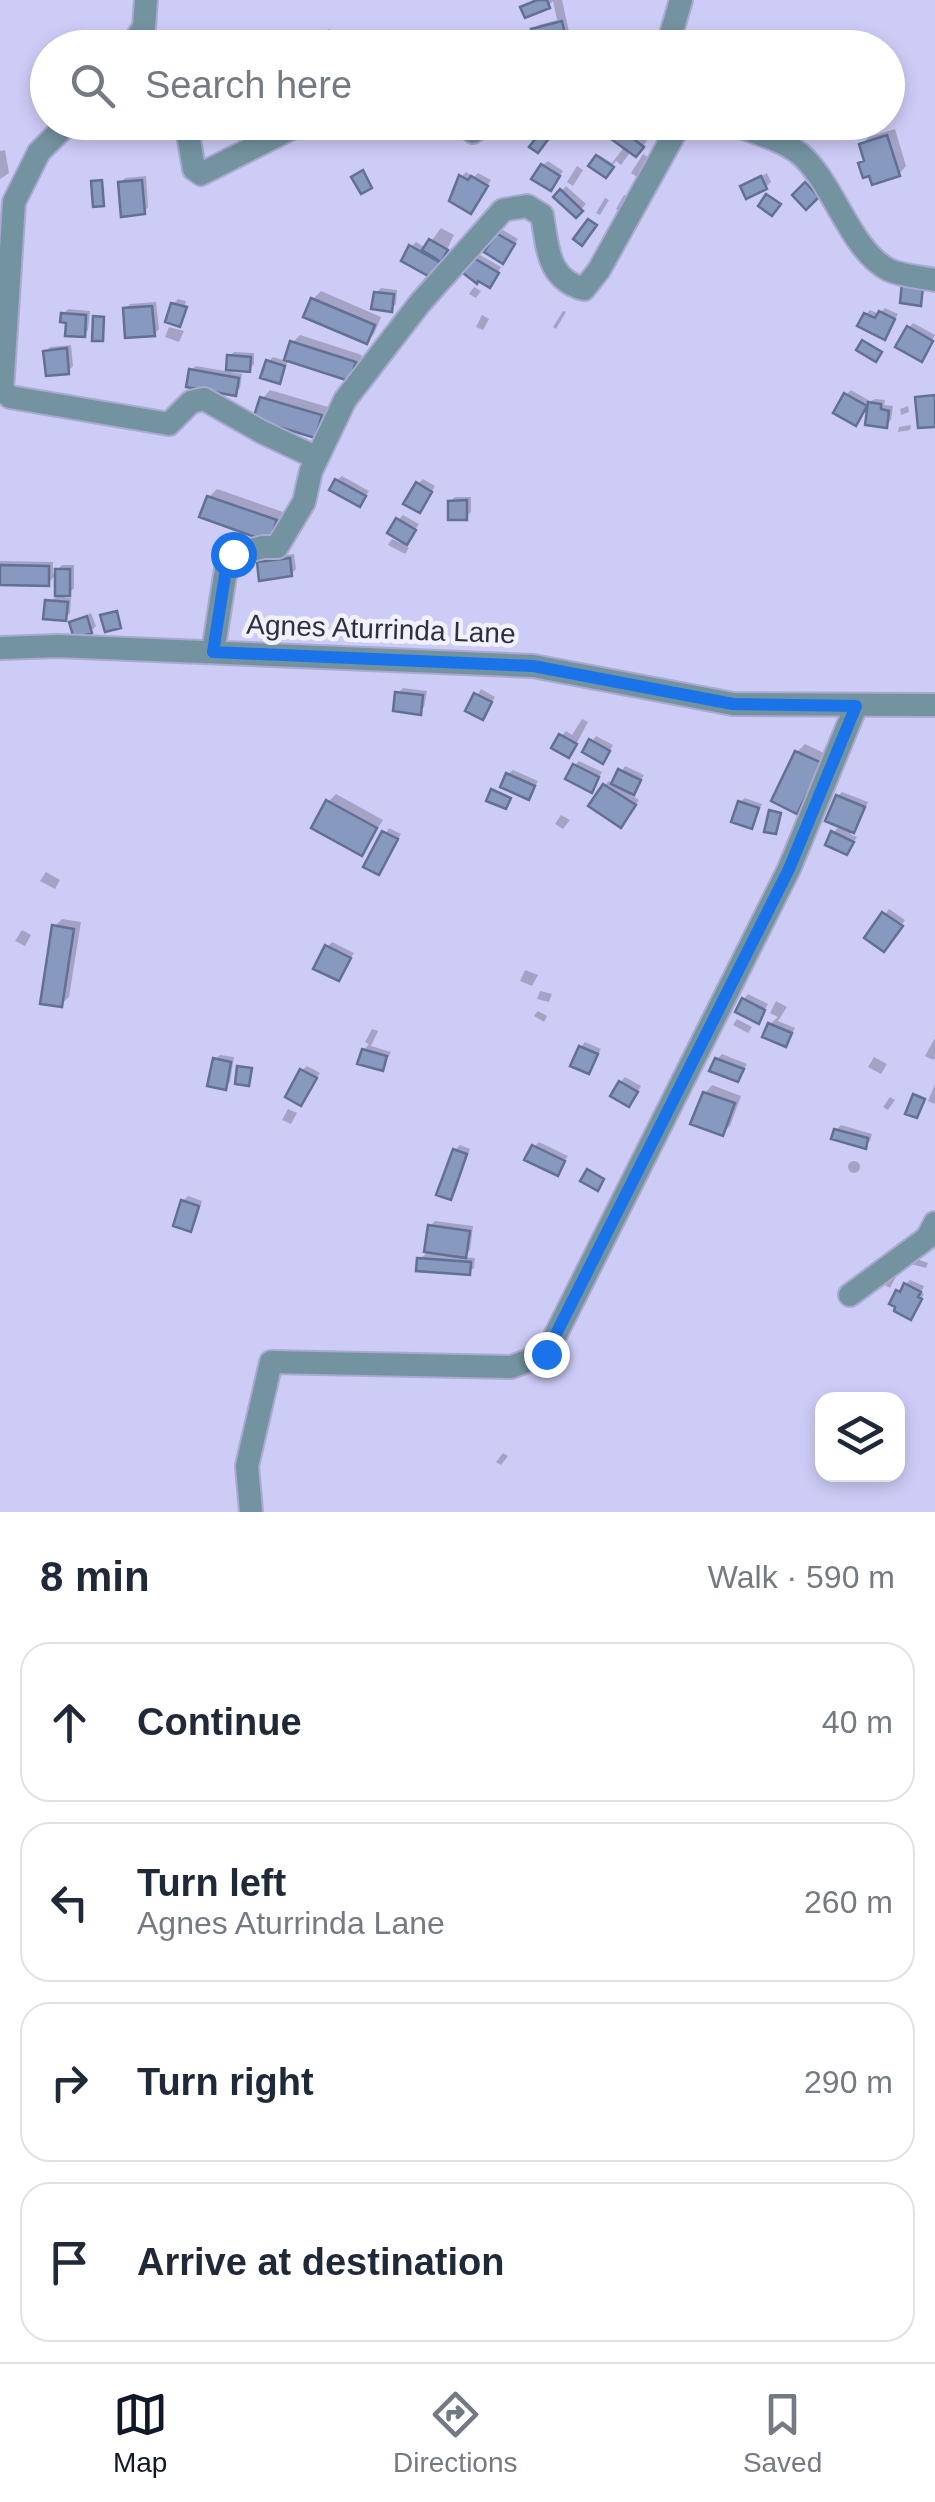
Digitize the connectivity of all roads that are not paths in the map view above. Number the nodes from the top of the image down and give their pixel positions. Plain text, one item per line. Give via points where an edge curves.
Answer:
1 (146, 0) edge
2 (681, 0) edge
3 (142, 30) edge
4 (672, 30) edge
5 (50, 140) edge
6 (189, 140) edge
7 (268, 140) edge
8 (671, 140) edge
9 (774, 140) edge
10 (6, 218) edge
11 (935, 280) edge
12 (317, 458) junction
13 (0, 648) edge
14 (213, 652) junction
15 (935, 705) edge
16 (856, 706) junction
17 (935, 1222) edge
18 (850, 1294) dead end
19 (251, 1512) edge

1 - 3 street
2 - 4 street
5 - 10 street
6 - 7 street via 201,174
8 - 12 street via 584,289 567,285 553,268 542,215 528,206 503,210 345,400
9 - 11 street via 800,154 875,260 892,272
10 - 12 street via 2,390 10,397 168,424 204,399
12 - 14 street via 304,502 277,547 233,554
13 - 14 street, Agnes Aturrinda Lane
14 - 16 street, Agnes Aturrinda Lane via 533,666 733,704
15 - 16 street, Agnes Aturrinda Lane
16 - 19 street via 789,869 546,1354 511,1367 270,1362 247,1466
17 - 18 street via 927,1238

